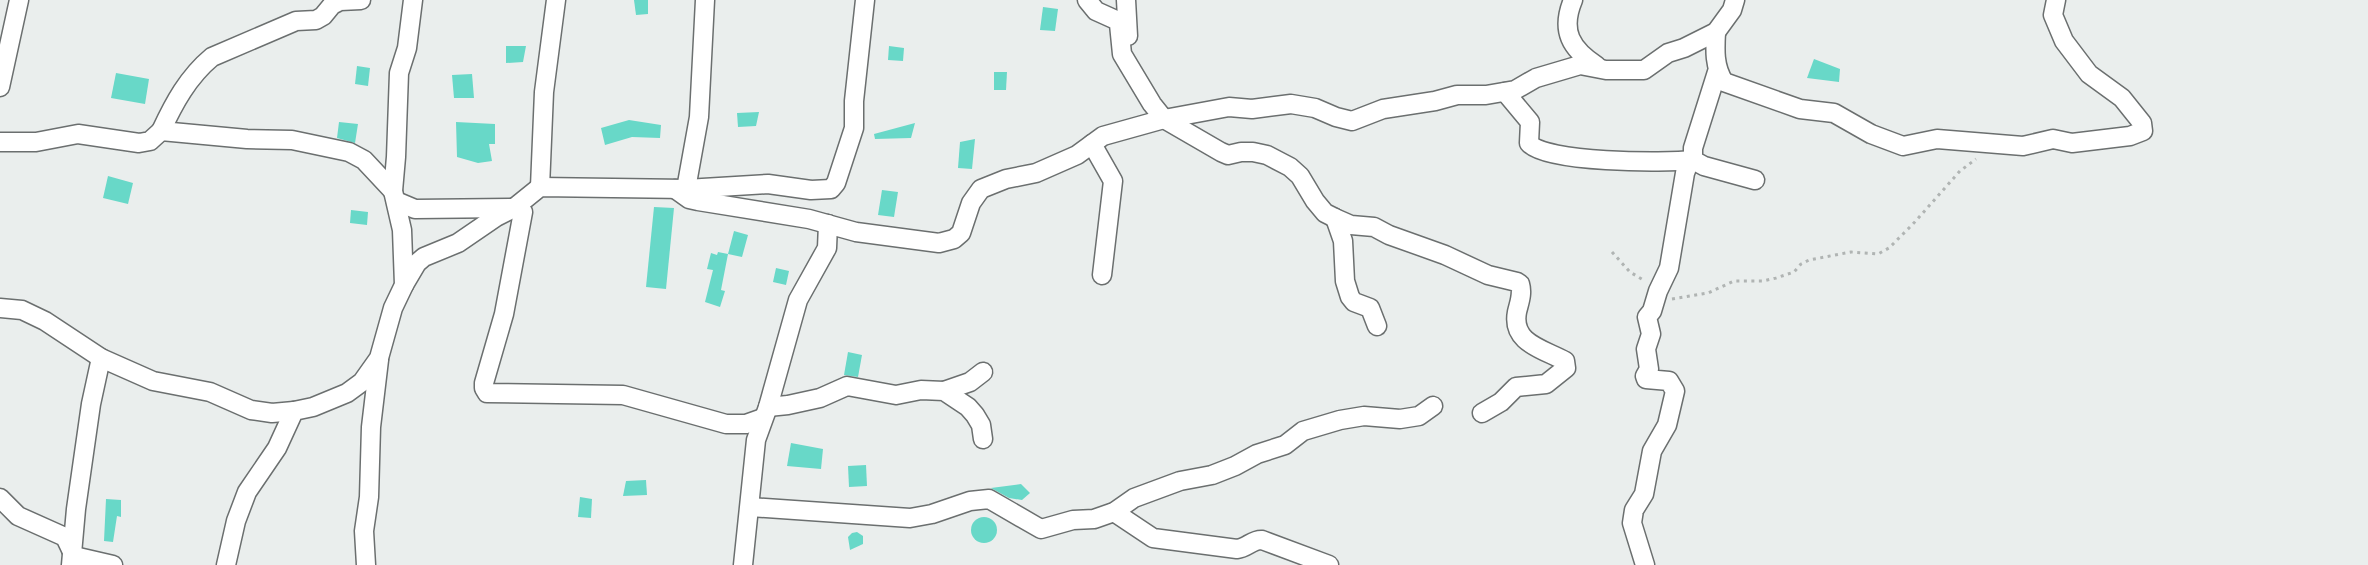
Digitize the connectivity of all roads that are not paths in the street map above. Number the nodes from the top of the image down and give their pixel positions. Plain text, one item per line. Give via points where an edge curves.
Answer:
1 (19, 0) edge
2 (361, 0) edge
3 (413, 0) edge
4 (556, 0) edge
5 (705, 0) edge
6 (865, 0) edge
7 (1087, 0) edge
8 (1126, 0) edge
9 (1573, 0) edge
10 (1735, 0) edge
11 (2056, 0) edge
12 (1716, 32) junction
13 (1601, 69) junction
14 (1131, 70) junction
15 (1717, 72) junction
16 (0, 87) edge
17 (1505, 92) junction
18 (1164, 119) junction
19 (161, 131) junction
20 (0, 142) edge
21 (1092, 144) junction
22 (1693, 160) junction
23 (1755, 180) dead end
24 (540, 187) junction
25 (680, 189) junction
26 (394, 196) junction
27 (514, 208) junction
28 (1335, 218) junction
29 (828, 224) junction
30 (1102, 275) dead end
31 (404, 285) junction
32 (0, 308) edge
33 (1377, 326) dead end
34 (101, 358) junction
35 (379, 358) junction
36 (983, 372) dead end
37 (944, 391) junction
38 (1433, 406) dead end
39 (294, 411) junction
40 (1482, 413) dead end
41 (759, 420) junction
42 (983, 439) dead end
43 (0, 498) edge
44 (750, 507) junction
45 (1114, 513) junction
46 (73, 561) edge
47 (113, 565) edge
48 (225, 565) edge
49 (366, 565) edge
50 (743, 565) edge
51 (1329, 565) edge
52 (1645, 565) edge

1 - 16 street
2 - 19 street via 332,4 316,20 296,21 212,57 174,102
3 - 26 street via 407,48 399,73
4 - 24 street via 544,92
5 - 25 street via 699,117
6 - 25 street via 854,128 831,189 768,184
7 - 14 street via 1096,11 1119,24 1122,54
8 - 14 street
9 - 13 street via 1568,28 1573,46
10 - 12 street
11 - 15 street via 2053,15 2064,40 2089,74 2122,98 2144,130 2130,136 2072,143 2053,139 2023,146 1937,140 1903,146 1834,113 1792,107 1724,82
12 - 13 street via 1668,53 1644,70
12 - 15 street
13 - 17 street via 1580,65 1566,68
14 - 18 street
15 - 22 street via 1693,148
17 - 18 street via 1457,95 1383,108 1352,121 1291,104 1219,108
17 - 22 street via 1530,122 1529,142 1535,148 1557,155 1591,158
18 - 21 street via 1103,136
18 - 28 street via 1228,155 1253,152 1290,167 1325,213
19 - 20 street via 150,141 139,143 78,135 36,142
19 - 26 street via 292,140 349,152 364,160
21 - 29 street via 1036,173 981,189 971,203 961,233 954,239 939,243 856,232
21 - 30 street via 1113,181
22 - 23 street
22 - 52 street via 1685,173 1668,268 1647,317 1651,334 1646,349 1646,376 1648,380 1670,381 1675,391 1667,425 1652,451 1644,494 1634,510 1632,523
24 - 25 street
24 - 27 street
25 - 29 street via 689,199
26 - 27 street via 415,209
26 - 31 street via 404,249
27 - 31 street via 458,243 424,257
27 - 41 street via 522,210 523,215 485,391 623,395 726,424
28 - 33 street via 1343,241 1350,297 1370,308
28 - 40 street via 1351,225 1374,227 1520,284 1515,326 1520,336 1565,361 1566,368 1546,384 1516,387
29 - 41 street via 827,248 795,307
31 - 35 street
32 - 34 street via 22,310 45,321
34 - 39 street via 153,381 210,392 251,410
34 - 46 street via 76,509
35 - 39 street via 362,382 346,393
35 - 49 street via 364,531
36 - 37 street via 970,382
37 - 41 street via 896,395 848,386 788,405
37 - 42 street via 975,415
38 - 45 street via 1419,416 1364,416 1303,431 1285,445 1212,475 1180,481 1134,498
39 - 48 street via 277,448 247,492
41 - 44 street
43 - 46 street via 18,516 65,537
44 - 45 street via 910,518 989,499 1041,529
44 - 50 street
45 - 51 street via 1153,538 1237,549 1257,539
46 - 47 street

